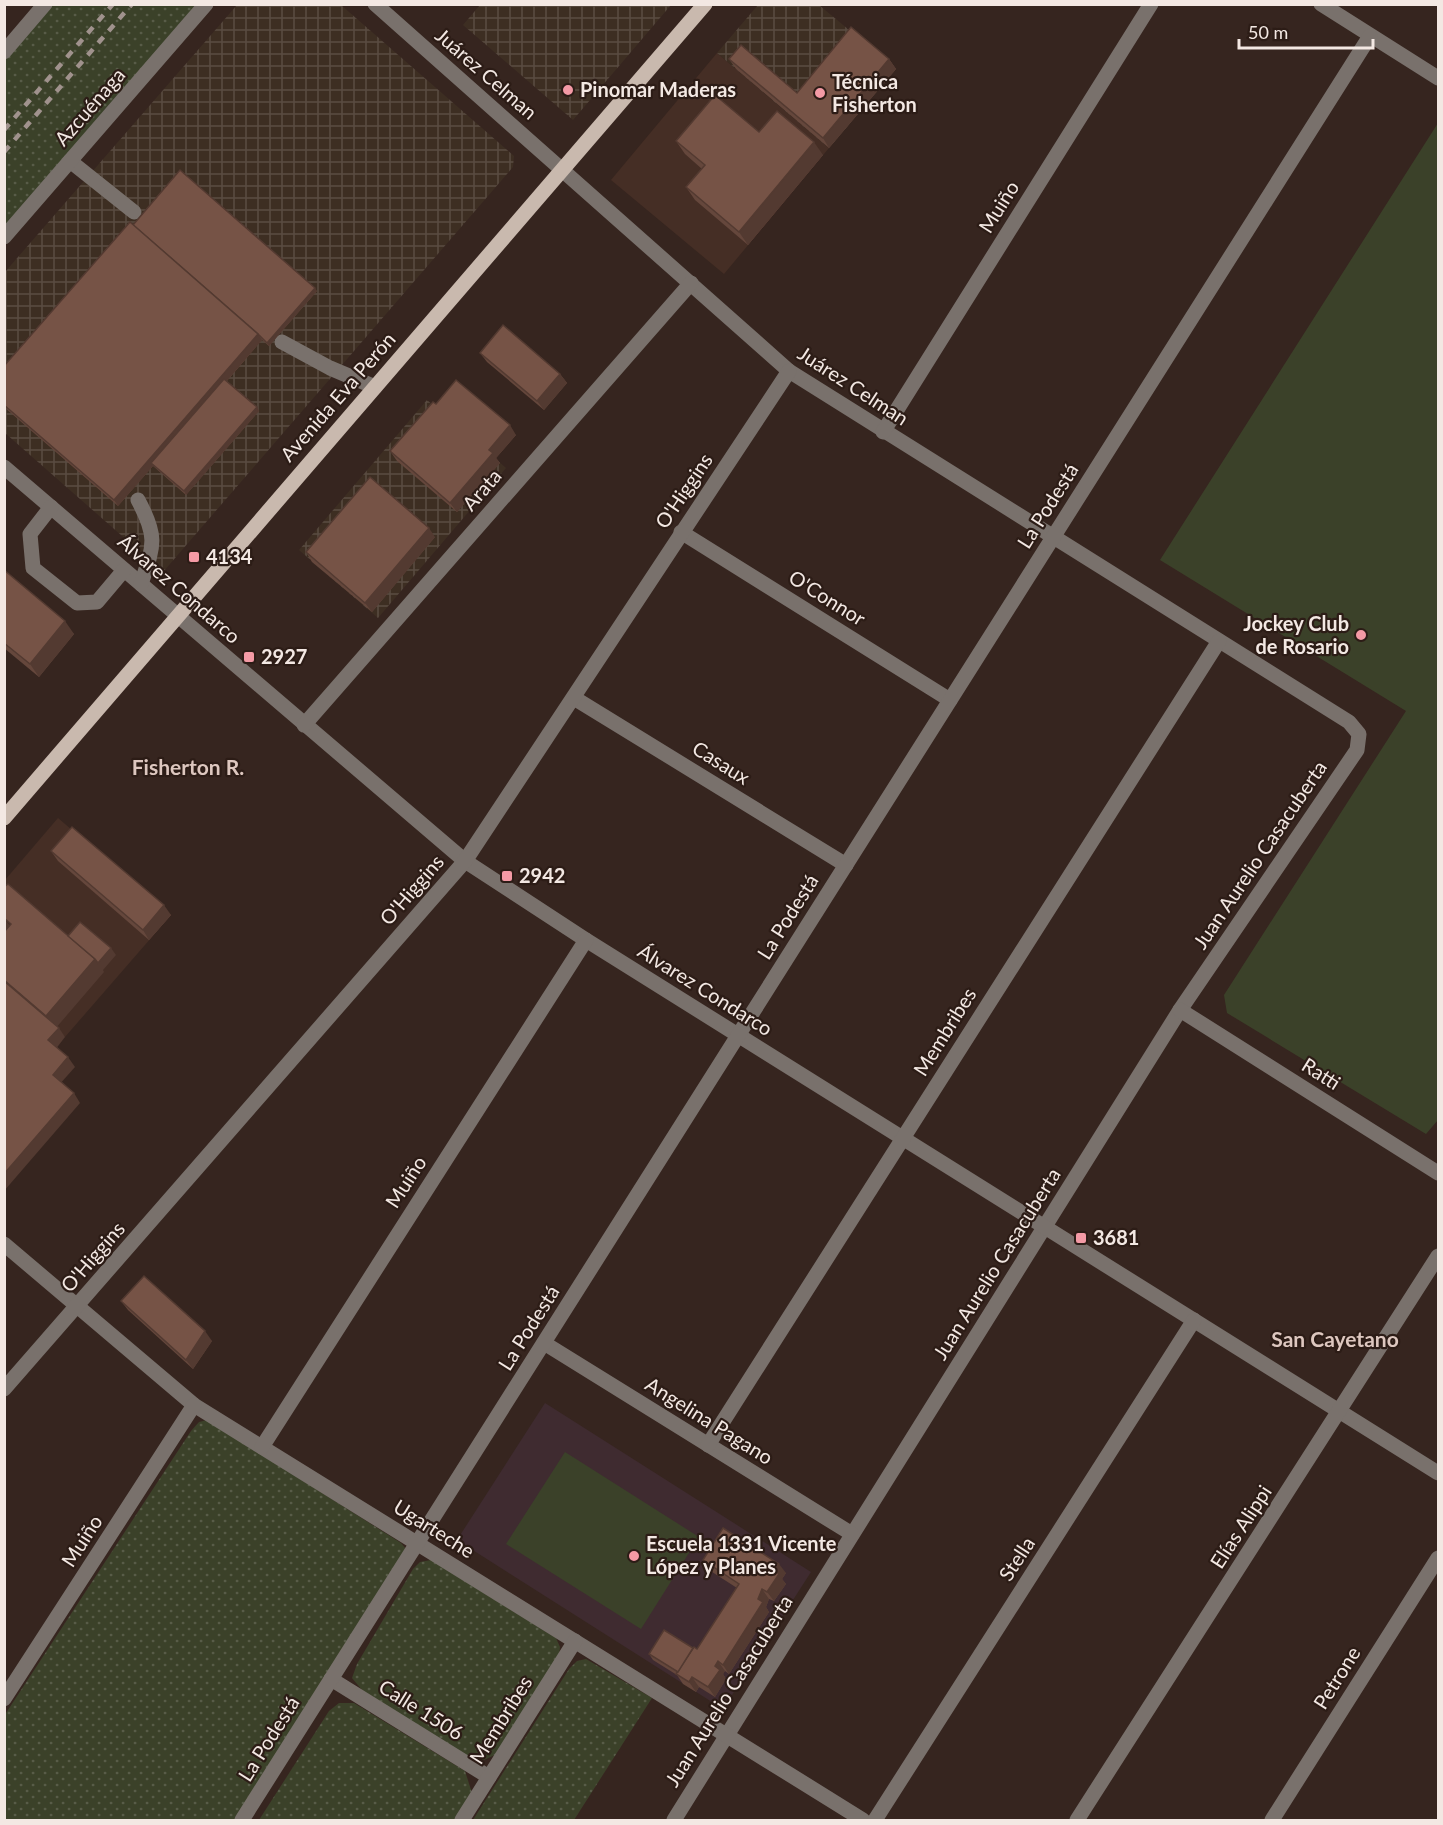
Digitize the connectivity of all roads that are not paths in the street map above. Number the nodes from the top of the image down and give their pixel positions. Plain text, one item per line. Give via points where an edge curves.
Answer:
1 (45, 4) edge
2 (206, 4) edge
3 (375, 4) edge
4 (705, 4) edge
5 (1151, 4) edge
6 (1321, 4) edge
7 (1370, 36) junction
8 (4, 52) edge
9 (1438, 78) edge
10 (70, 161) junction
11 (563, 168) junction
12 (134, 212) dead end
13 (4, 237) edge
14 (691, 283) junction
15 (282, 342) dead end
16 (789, 371) junction
17 (375, 387) junction
18 (883, 432) junction
19 (4, 467) edge
20 (138, 500) dead end
21 (51, 507) junction
22 (681, 532) junction
23 (1054, 536) junction
24 (124, 570) junction
25 (141, 584) junction
26 (178, 616) junction
27 (1219, 641) junction
28 (574, 698) junction
29 (950, 700) junction
30 (304, 725) junction
31 (1359, 734) joint
32 (4, 818) edge
33 (465, 861) junction
34 (846, 865) junction
35 (586, 940) junction
36 (1180, 1010) junction
37 (738, 1035) junction
38 (903, 1138) junction
39 (1438, 1173) edge
40 (1045, 1227) junction
41 (4, 1244) edge
42 (1438, 1256) edge
43 (78, 1307) junction
44 (1194, 1320) junction
45 (544, 1343) junction
46 (4, 1389) edge
47 (194, 1405) junction
48 (1341, 1411) junction
49 (708, 1445) junction
50 (262, 1447) junction
51 (1438, 1473) edge
52 (852, 1534) junction
53 (418, 1543) junction
54 (1438, 1558) edge
55 (575, 1641) junction
56 (331, 1679) junction
57 (4, 1699) edge
58 (726, 1735) junction
59 (489, 1777) junction
60 (242, 1821) edge
61 (462, 1821) edge
62 (674, 1821) edge
63 (863, 1821) edge
64 (875, 1821) edge
65 (1077, 1821) edge
66 (1272, 1821) edge

1 - 8 street
2 - 10 street, Azcuénaga
3 - 11 street, Juárez Celman
4 - 11 main road, Avenida Eva Perón
5 - 18 street, Muiño
6 - 7 street
7 - 9 street
7 - 23 street, La Podestá
10 - 12 street
10 - 13 street, Azcuénaga
11 - 14 street, Juárez Celman
11 - 17 main road, Avenida Eva Perón
14 - 16 street, Juárez Celman
14 - 30 street, Arata
15 - 17 street
16 - 18 street, Juárez Celman
16 - 22 street, O'Higgins
17 - 26 main road, Avenida Eva Perón
18 - 23 street, Juárez Celman
19 - 21 street, Álvarez Condarco
20 - 25 street via 149,521 154,547
21 - 24 street, Álvarez Condarco
21 - 24 street via 30,534 33,568 77,603 97,602
22 - 28 street, O'Higgins
22 - 29 street, O'Connor
23 - 27 street, Juárez Celman
23 - 29 street, La Podestá
24 - 25 street, Álvarez Condarco
25 - 26 street, Álvarez Condarco
26 - 30 street, Álvarez Condarco
26 - 32 main road, Avenida Eva Perón
27 - 31 street, Juárez Celman via 1349,722
27 - 38 street, Membribes
28 - 33 street, O'Higgins
28 - 34 street, Casaux
29 - 34 street, La Podestá
30 - 33 street, Álvarez Condarco
31 - 36 street, Juan Aurelio Casacuberta via 1357,750
33 - 35 street, Álvarez Condarco
33 - 43 street, O'Higgins
34 - 37 street, La Podestá
35 - 37 street, Álvarez Condarco
35 - 50 street, Muiño
36 - 39 street, Ratti
36 - 40 street, Juan Aurelio Casacuberta
37 - 38 street, Álvarez Condarco
37 - 45 street, La Podestá
38 - 40 street, Álvarez Condarco
38 - 49 street, Membribes
40 - 44 street, Álvarez Condarco
40 - 52 street, Juan Aurelio Casacuberta
41 - 43 street, Ugarteche
42 - 48 street, Elías Alippi
43 - 46 street, O'Higgins
43 - 47 street, Ugarteche
44 - 48 street, Álvarez Condarco
44 - 64 street, Stella
45 - 49 street, Angelina Pagano
45 - 53 street, La Podestá
47 - 50 street, Ugarteche
47 - 57 street, Muiño
48 - 51 street, Álvarez Condarco
48 - 65 street, Elías Alippi
49 - 52 street, Angelina Pagano
50 - 53 street, Ugarteche
52 - 58 street, Juan Aurelio Casacuberta
53 - 55 street, Ugarteche
53 - 56 street, La Podestá
54 - 66 street, Petrone
55 - 58 street, Ugarteche
55 - 59 street, Membribes
56 - 59 street, Calle 1506
56 - 60 street, La Podestá
58 - 62 street, Juan Aurelio Casacuberta
58 - 63 street, Ugarteche
59 - 61 street, Membribes

